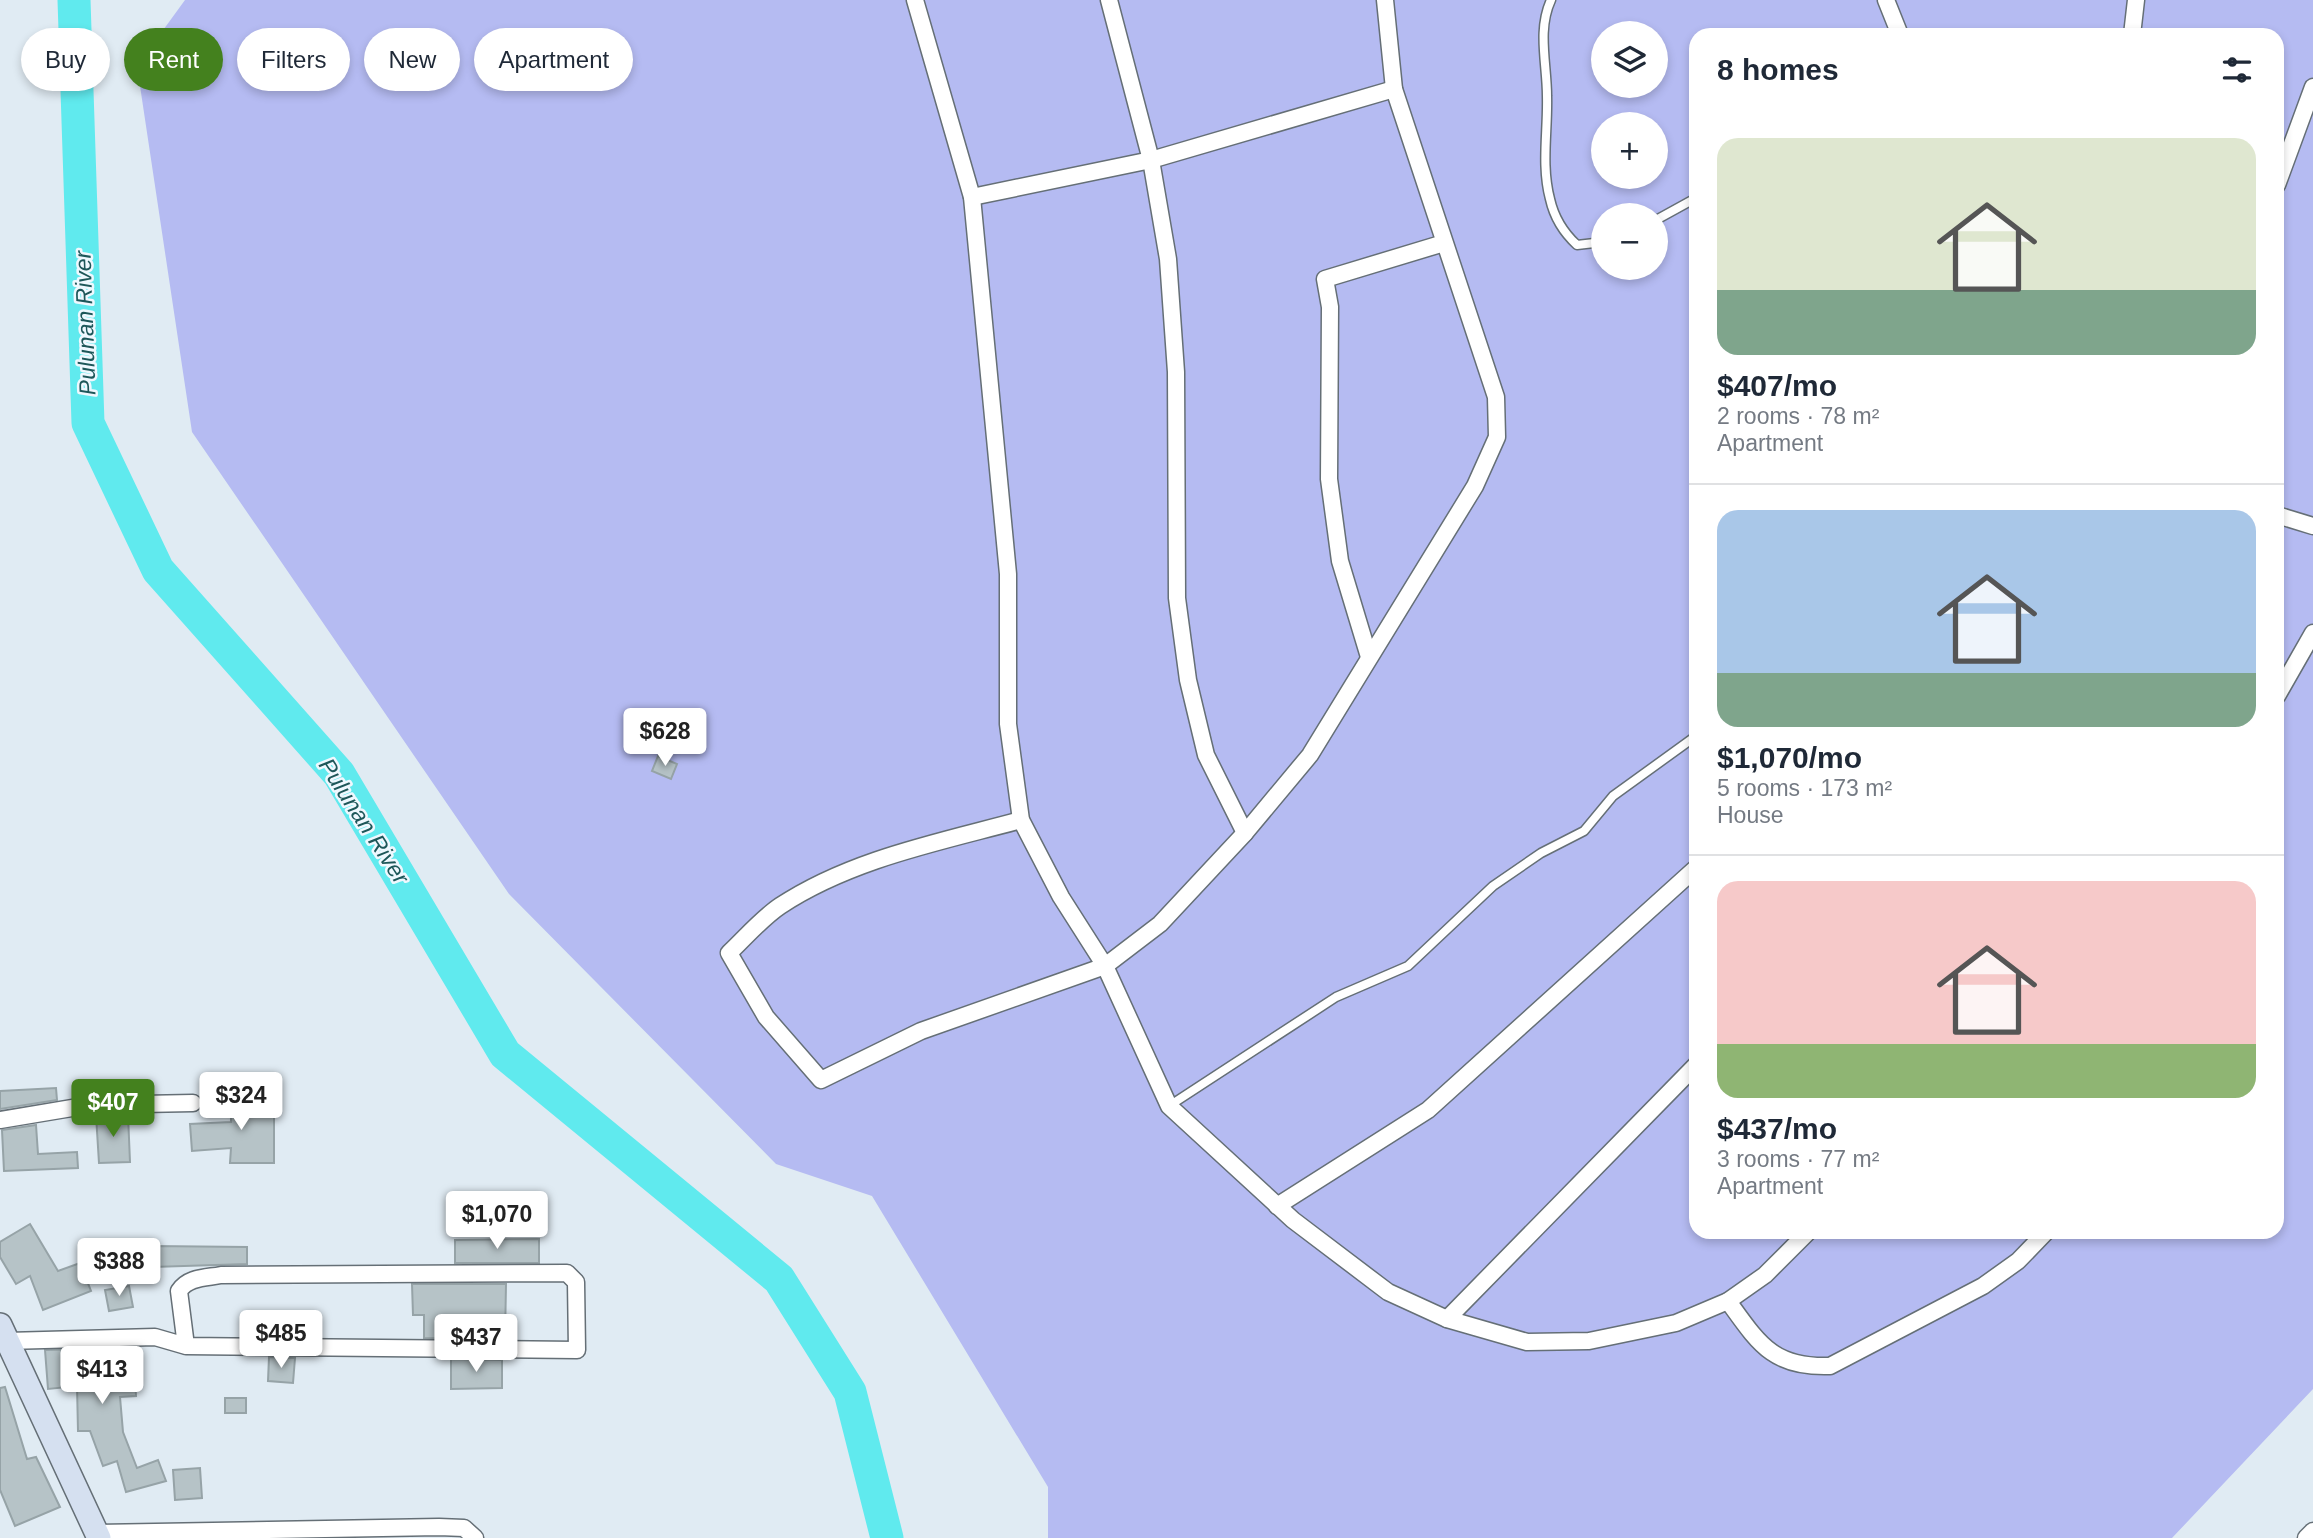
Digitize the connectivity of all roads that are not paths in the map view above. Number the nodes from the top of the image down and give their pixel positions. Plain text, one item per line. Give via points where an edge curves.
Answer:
1 (915, 0) edge
2 (1109, 0) edge
3 (1385, 0) edge
4 (1551, 0) edge
5 (1886, 0) edge
6 (2136, 0) edge
7 (1897, 28) edge
8 (2133, 28) edge
9 (2313, 87) edge
10 (1394, 89) junction
11 (1151, 160) junction
12 (2284, 166) edge
13 (972, 197) junction
14 (1689, 202) edge
15 (1668, 213) edge
16 (1444, 243) junction
17 (1591, 243) edge
18 (2284, 517) edge
19 (2313, 526) edge
20 (2313, 633) edge
21 (1368, 657) junction
22 (2284, 684) edge
23 (1689, 741) edge
24 (1021, 820) junction
25 (1245, 833) junction
26 (1689, 874) edge
27 (1105, 966) junction
28 (1689, 1072) edge
29 (193, 1103) dead end
30 (1169, 1106) junction
31 (0, 1120) edge
32 (1277, 1206) junction
33 (1801, 1239) edge
34 (2039, 1239) edge
35 (1728, 1301) junction
36 (1447, 1319) junction
37 (4, 1333) edge
38 (186, 1346) junction
39 (2313, 1531) edge
40 (98, 1536) edge
41 (475, 1538) edge
42 (2306, 1538) edge

1 - 13 street
2 - 11 street
3 - 10 street
4 - 17 lane via 1544,15 1548,97 1544,147 1550,200 1563,232 1577,245
5 - 7 street
6 - 8 street
9 - 12 street
10 - 11 street
10 - 16 street
11 - 13 street
11 - 25 street via 1168,259 1176,372 1177,598 1188,680 1206,755
13 - 24 street via 1008,574 1008,724
14 - 15 lane
16 - 21 street via 1496,397 1497,436 1475,486
16 - 21 street via 1325,279 1330,307 1329,479 1340,561
18 - 19 street
20 - 22 street
21 - 25 street via 1310,755
23 - 30 lane via 1613,796 1584,831 1493,886 1408,966 1336,997
24 - 27 street via 1061,897
24 - 27 street via 827,879 778,907 729,953 766,1017 821,1080 921,1031
25 - 27 street via 1160,923
26 - 32 street via 1429,1110
27 - 30 street
28 - 36 street
29 - 31 street via 90,1105
30 - 32 street
32 - 36 street via 1388,1292
33 - 35 street via 1765,1275
34 - 35 street via 1983,1286 1830,1366 1802,1367 1771,1353
35 - 36 street via 1676,1323 1589,1341 1527,1342
37 - 38 street via 155,1338
37 - 40 main road
38 - 38 street via 577,1350 576,1282 568,1273 221,1275 195,1279 179,1291
39 - 42 street
40 - 41 street via 439,1527 464,1528

